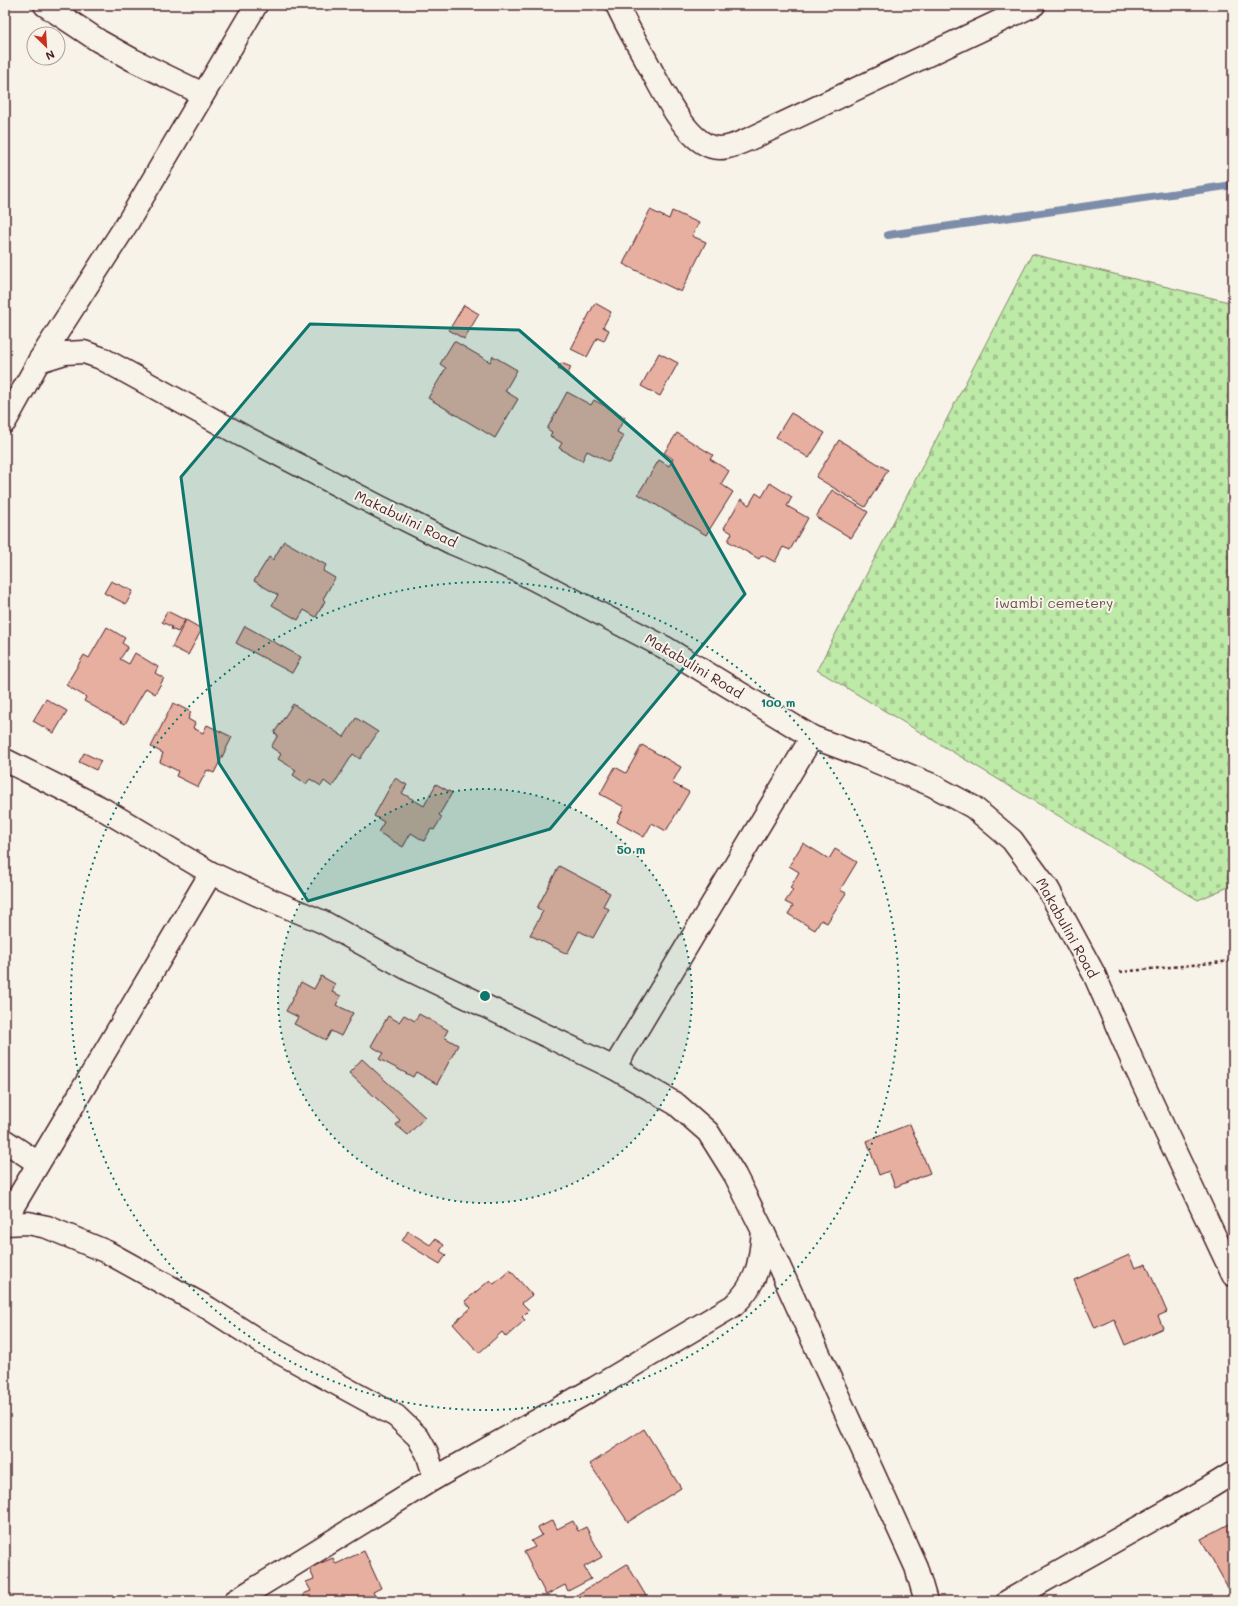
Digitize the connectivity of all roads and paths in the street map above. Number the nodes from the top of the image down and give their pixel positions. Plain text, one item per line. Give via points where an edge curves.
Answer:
1 (45, 5) edge
2 (256, 5) edge
3 (618, 5) edge
4 (1034, 5) edge
5 (203, 94) junction
6 (39, 361) junction
7 (5, 422) edge
8 (812, 737) junction
9 (5, 760) edge
10 (211, 873) junction
11 (1233, 961) edge
12 (1094, 974) junction
13 (614, 1068) junction
14 (5, 1141) edge
15 (38, 1163) junction
16 (5, 1220) edge
17 (5, 1224) edge
18 (763, 1231) junction
19 (1233, 1275) edge
20 (1233, 1473) edge
21 (435, 1478) junction
22 (244, 1599) edge
23 (926, 1601) edge
24 (1008, 1601) edge

1 - 5 street via 133,60
2 - 5 street
3 - 4 street via 663,91 689,131 705,145 719,149 754,137
5 - 6 street via 128,222
6 - 7 street
6 - 8 street, Makabulini Road via 65,353 84,352 101,358 373,503 452,543 516,570 658,644
8 - 12 street, Makabulini Road via 932,785 973,807 1012,840 1048,889
8 - 13 street
9 - 10 street via 101,808
10 - 13 street via 323,922 412,971
10 - 15 street
11 - 12 path
12 - 19 street, Makabulini Road via 1138,1075
13 - 18 street via 676,1104 708,1132 735,1175
14 - 15 street
15 - 16 street
17 - 21 street via 28,1223 47,1227 107,1252 208,1308 264,1344 396,1416 418,1437 428,1454
18 - 21 street via 756,1273 744,1296 733,1306 595,1388
18 - 23 street via 916,1567
20 - 24 street
21 - 22 street

